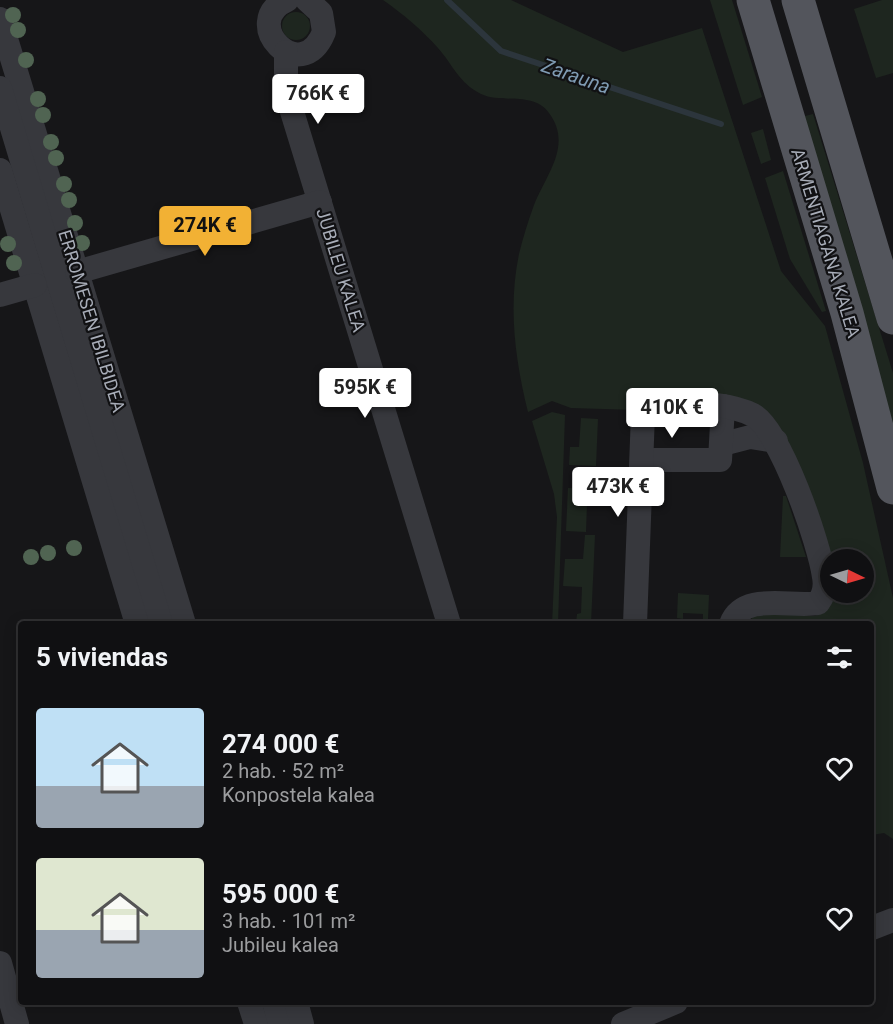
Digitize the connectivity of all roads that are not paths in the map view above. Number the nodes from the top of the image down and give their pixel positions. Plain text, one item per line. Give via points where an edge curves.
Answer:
1 (287, 0) edge
2 (307, 0) edge
3 (753, 0) edge
4 (798, 0) edge
5 (0, 19) edge
6 (286, 52) junction
7 (0, 88) edge
8 (0, 170) edge
9 (320, 202) junction
10 (77, 272) junction
11 (35, 285) junction
12 (0, 295) edge
13 (893, 318) edge
14 (723, 406) junction
15 (776, 441) junction
16 (723, 444) junction
17 (642, 459) junction
18 (893, 488) edge
19 (136, 621) edge
20 (160, 621) edge
21 (183, 621) edge
22 (447, 621) edge
23 (636, 621) edge
24 (733, 621) edge
25 (893, 920) edge
26 (874, 927) edge
27 (0, 963) edge
28 (250, 1005) edge
29 (275, 1005) edge
30 (297, 1005) edge
31 (666, 1009) edge
32 (17, 1024) edge
33 (256, 1024) edge
34 (280, 1024) edge
35 (302, 1024) edge
36 (623, 1024) edge

1 - 6 street via 275,8 269,24 273,41
2 - 6 street via 321,13 324,32 320,41 305,53
3 - 18 main road, ARMENTIAGANA KALEA via 847,313
4 - 13 main road
5 - 10 street, ERROMESEN IBILBIDEA
6 - 9 street, JUBILEU KALEA via 286,92
7 - 20 street, ERROMESEN IBILBIDEA
8 - 11 street
9 - 10 street
9 - 22 street, JUBILEU KALEA
10 - 21 street, ERROMESEN IBILBIDEA
11 - 12 street
11 - 19 street
14 - 15 street via 754,415
14 - 16 street
14 - 17 street via 657,402 643,414
15 - 16 street via 750,436
15 - 24 street via 816,540 825,578 824,595 818,603 805,606 749,605
16 - 17 street via 720,460
17 - 23 street
25 - 26 street
27 - 32 street
28 - 33 street
29 - 34 street
30 - 35 street
31 - 36 street

